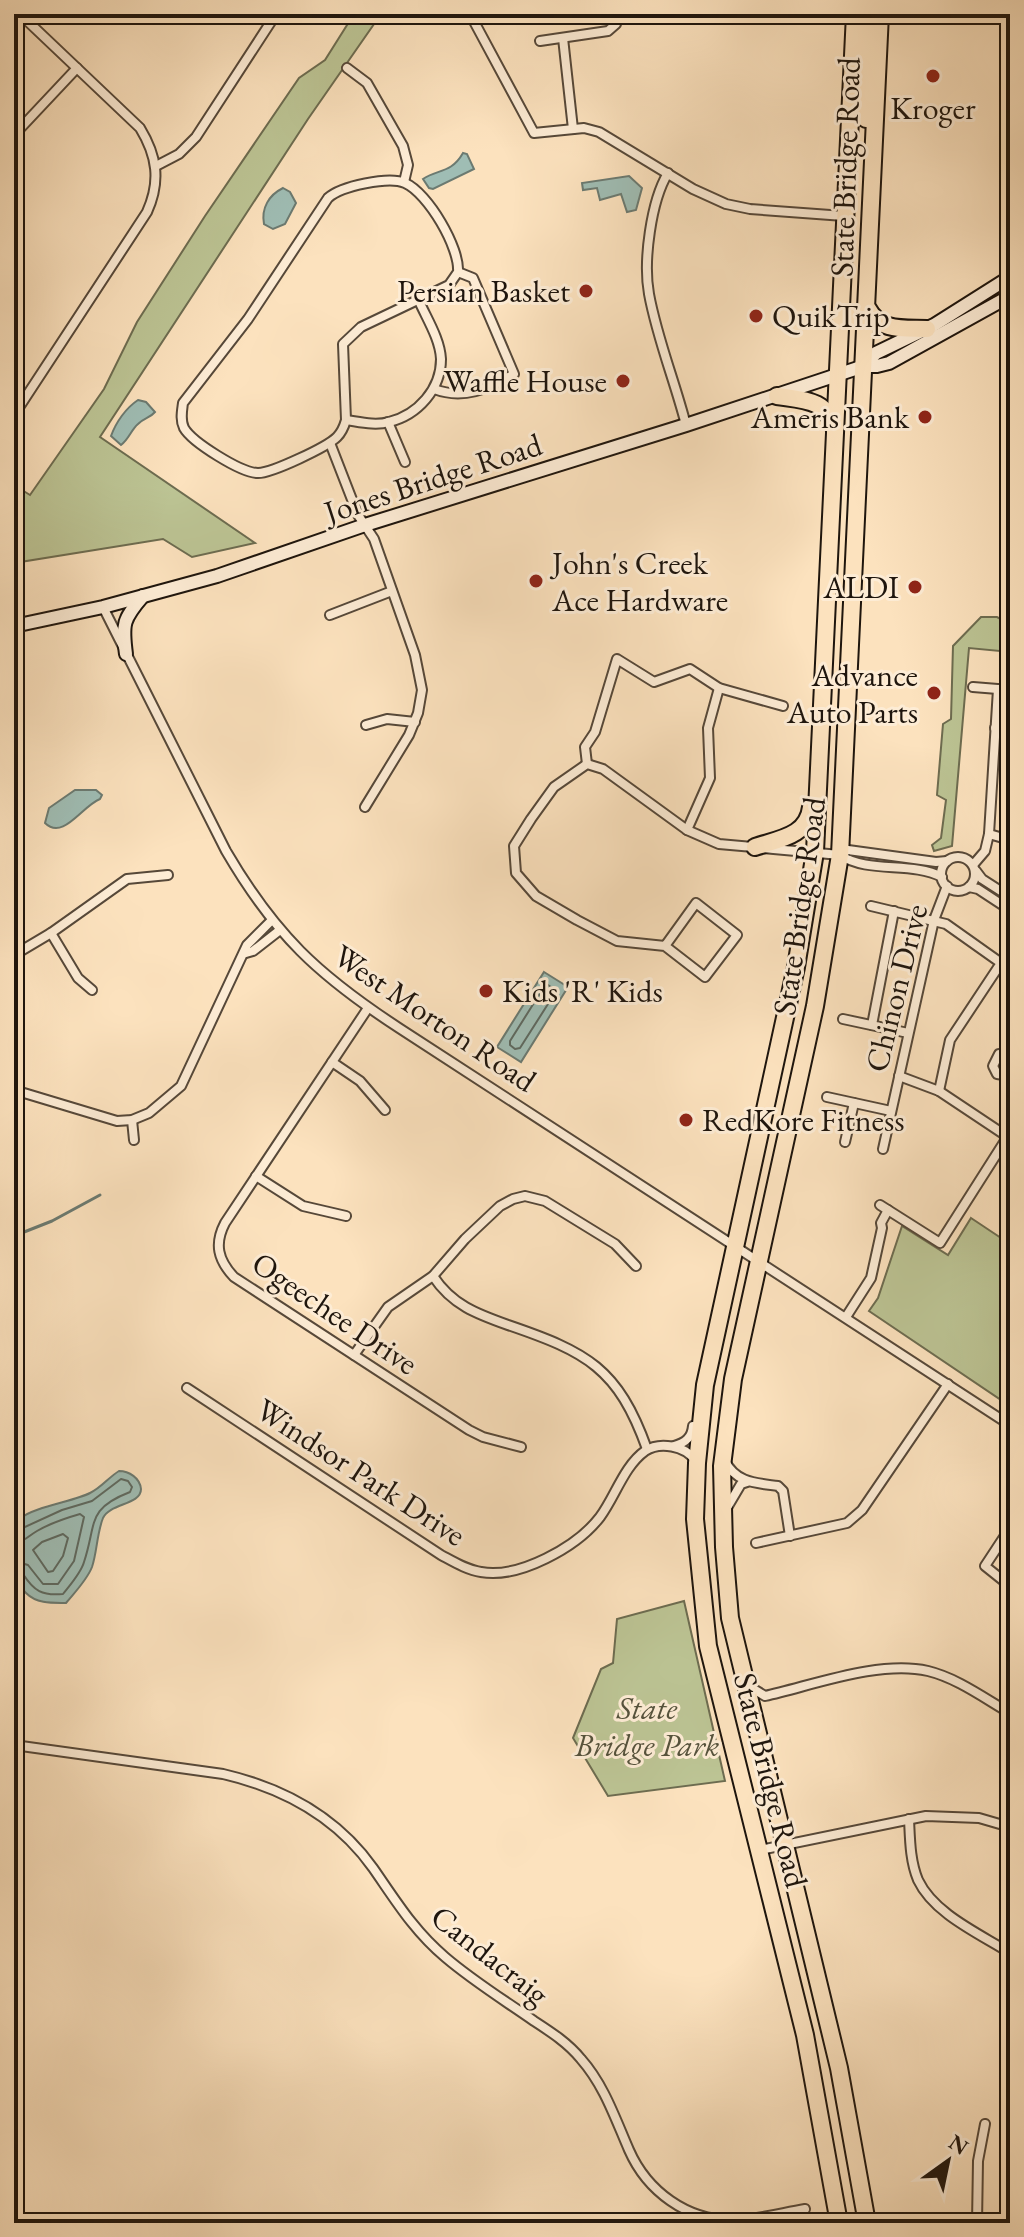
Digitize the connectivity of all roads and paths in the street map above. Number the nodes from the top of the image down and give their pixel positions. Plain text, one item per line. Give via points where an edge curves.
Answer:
1 (20, 14) edge
2 (276, 14) edge
3 (470, 14) edge
4 (618, 14) edge
5 (855, 14) edge
6 (864, 14) edge
7 (880, 14) edge
8 (563, 38) junction
9 (540, 41) dead end
10 (77, 68) junction
11 (347, 68) dead end
12 (573, 129) junction
13 (14, 135) edge
14 (156, 166) junction
15 (873, 172) junction
16 (668, 173) junction
17 (404, 182) junction
18 (844, 216) junction
19 (458, 272) junction
20 (1010, 277) edge
21 (1010, 296) edge
22 (419, 301) junction
23 (868, 309) junction
24 (927, 329) junction
25 (840, 351) junction
26 (864, 366) junction
27 (839, 375) junction
28 (434, 389) junction
29 (777, 396) junction
30 (14, 415) edge
31 (346, 420) junction
32 (388, 422) junction
33 (686, 425) junction
34 (836, 433) junction
35 (330, 443) junction
36 (405, 462) dead end
37 (365, 525) junction
38 (392, 591) junction
39 (143, 596) junction
40 (103, 607) junction
41 (330, 615) dead end
42 (14, 626) edge
43 (126, 654) junction
44 (973, 687) dead end
45 (719, 688) junction
46 (998, 689) junction
47 (1010, 690) edge
48 (783, 706) dead end
49 (415, 722) junction
50 (366, 725) dead end
51 (995, 728) junction
52 (1010, 729) edge
53 (822, 739) junction
54 (587, 764) junction
55 (365, 807) dead end
56 (687, 830) junction
57 (989, 834) junction
58 (1010, 840) edge
59 (755, 847) junction
60 (815, 852) junction
61 (840, 855) junction
62 (947, 861) junction
63 (974, 868) junction
64 (168, 875) dead end
65 (944, 881) junction
66 (969, 887) junction
67 (1010, 897) edge
68 (871, 906) dead end
69 (1010, 910) edge
70 (894, 911) junction
71 (934, 920) junction
72 (271, 921) junction
73 (280, 930) junction
74 (51, 933) junction
75 (665, 946) junction
76 (246, 953) junction
77 (14, 955) edge
78 (92, 990) dead end
79 (368, 1008) junction
80 (843, 1019) dead end
81 (872, 1025) junction
82 (908, 1033) junction
83 (1010, 1054) edge
84 (332, 1062) junction
85 (899, 1076) junction
86 (1010, 1076) edge
87 (14, 1090) edge
88 (939, 1091) junction
89 (827, 1097) dead end
90 (854, 1103) junction
91 (385, 1110) dead end
92 (891, 1111) junction
93 (132, 1120) junction
94 (1009, 1135) edge
95 (134, 1140) dead end
96 (845, 1142) dead end
97 (883, 1149) dead end
98 (256, 1176) junction
99 (346, 1216) dead end
100 (735, 1244) junction
101 (759, 1260) junction
102 (636, 1266) dead end
103 (433, 1276) junction
104 (846, 1317) junction
105 (713, 1346) junction
106 (354, 1355) junction
107 (948, 1384) junction
108 (187, 1388) dead end
109 (1010, 1425) edge
110 (674, 1446) junction
111 (521, 1447) dead end
112 (647, 1449) junction
113 (723, 1456) junction
114 (697, 1463) junction
115 (747, 1482) junction
116 (723, 1518) junction
117 (1010, 1528) edge
118 (790, 1536) junction
119 (756, 1543) dead end
120 (1010, 1586) edge
121 (745, 1684) junction
122 (763, 1701) junction
123 (1010, 1713) edge
124 (14, 1745) edge
125 (773, 1793) junction
126 (909, 1819) junction
127 (1010, 1827) edge
128 (785, 1844) junction
129 (759, 1850) junction
130 (1010, 1953) edge
131 (985, 2124) dead end
132 (805, 2209) dead end
133 (839, 2223) edge
134 (867, 2223) edge
135 (977, 2223) edge

1 - 10 street
2 - 14 street via 196,137
3 - 12 street via 534,133
4 - 8 street via 608,31
5 - 18 highway, State Bridge Road
6 - 15 highway via 865,102
7 - 15 highway, State Bridge Road
8 - 9 street
8 - 12 street
10 - 13 street
10 - 14 street via 140,128
11 - 17 street via 367,83 403,146 408,165
12 - 16 street via 599,132
14 - 30 street via 147,212
15 - 23 highway, State Bridge Road
16 - 18 street via 712,199 739,207
16 - 33 street via 652,212 649,293
17 - 19 street via 430,205 453,245
17 - 35 street via 331,194 248,319 183,403 181,420 189,434 248,471 267,471
18 - 25 highway, State Bridge Road
19 - 22 street via 449,285
19 - 28 street via 473,278 514,374 464,395
20 - 24 main road, Jones Bridge Road
21 - 26 main road, Jones Bridge Road via 889,363
22 - 28 street via 441,356
22 - 31 street via 361,327 343,344
23 - 24 highway via 888,327
23 - 26 highway, State Bridge Road
24 - 26 main road, Jones Bridge Road via 876,353
25 - 26 highway
25 - 27 highway, State Bridge Road
26 - 27 main road, Jones Bridge Road
26 - 61 highway, State Bridge Road
27 - 29 main road, Jones Bridge Road
27 - 34 highway, State Bridge Road
28 - 32 street via 420,406
29 - 33 main road, Jones Bridge Road
29 - 34 highway via 822,406
31 - 32 street
31 - 35 street
32 - 36 street
33 - 37 main road, Jones Bridge Road
34 - 53 highway, State Bridge Road
35 - 37 street
37 - 38 street
37 - 39 main road, Jones Bridge Road
38 - 41 street
38 - 49 street via 420,680
39 - 40 main road, Jones Bridge Road
39 - 43 main road via 123,628
40 - 42 main road, Jones Bridge Road
40 - 43 street, West Morton Road
43 - 72 street, West Morton Road via 226,851
44 - 46 street
45 - 48 street
45 - 54 street via 690,669 654,682 617,659 595,732 585,747
45 - 56 street via 708,728 710,778
46 - 47 street
46 - 51 street
49 - 50 street via 387,719
49 - 55 street
51 - 52 street
51 - 57 street
53 - 59 highway, State Bridge Road via 815,755 809,823
53 - 60 highway, State Bridge Road
54 - 56 street via 603,769
54 - 75 street via 554,787 531,819 514,846 516,873 536,896 617,941
56 - 59 street via 719,844
57 - 58 street
57 - 63 street
59 - 60 street
60 - 61 street
60 - 100 highway, State Bridge Road via 796,967
61 - 62 street via 848,850
61 - 65 street
61 - 101 highway, State Bridge Road via 815,1006
62 - 63 street via 960,857
62 - 65 street
63 - 66 street
63 - 67 street
64 - 74 street via 127,879
65 - 66 street via 960,890
65 - 71 street, Chinon Drive
66 - 69 street
68 - 70 street
70 - 71 street
70 - 81 street
71 - 82 street, Chinon Drive
71 - 88 street via 1001,963 950,1040
72 - 73 street, West Morton Road
72 - 76 street via 247,945
73 - 76 street
73 - 79 street, West Morton Road via 330,981
74 - 77 street
74 - 78 street via 78,978
75 - 75 street via 705,977 737,935 696,903
76 - 93 street via 181,1086
79 - 84 street, Ogeechee Drive
79 - 100 street, West Morton Road
80 - 81 street
81 - 82 street
82 - 85 street, Chinon Drive
83 - 86 street via 999,1054 993,1066 997,1074
84 - 91 street via 360,1081
84 - 98 street, Ogeechee Drive
85 - 88 street
85 - 92 street, Chinon Drive
87 - 93 street via 117,1121
88 - 94 street
89 - 90 street
90 - 92 street
90 - 96 street
92 - 97 street, Chinon Drive
93 - 95 street
94 - 104 street via 940,1243 888,1210 871,1278
98 - 99 street via 303,1206
98 - 106 street, Ogeechee Drive via 221,1231 222,1263 234,1277
100 - 101 street, West Morton Road
100 - 105 highway, State Bridge Road
101 - 104 street, West Morton Road
101 - 113 highway, State Bridge Road via 733,1379
102 - 103 street via 615,1244 545,1201 525,1196 500,1206
103 - 106 street via 388,1307
103 - 112 street via 465,1308 545,1338 600,1369 631,1407
104 - 107 street, West Morton Road
105 - 110 street, State Bridge Road via 701,1367 692,1434
105 - 114 highway, State Bridge Road
106 - 111 street, Ogeechee Drive via 469,1430
107 - 109 street, West Morton Road
107 - 118 street via 862,1510 847,1523
108 - 112 street, Windsor Park Drive via 441,1555 481,1572 515,1569 573,1543 598,1519
110 - 112 street
110 - 114 street
113 - 115 street
113 - 116 highway, State Bridge Road
114 - 129 highway, State Bridge Road via 695,1519 708,1646
115 - 116 street via 731,1497
115 - 118 street via 783,1491
116 - 121 highway, State Bridge Road via 730,1618
117 - 120 street via 985,1566
118 - 119 street
121 - 122 street
121 - 125 highway, State Bridge Road
122 - 123 street via 908,1668 943,1676
122 - 125 highway, State Bridge Road via 760,1714 774,1773
124 - 132 street, Candacraig via 223,1774 303,1803 349,1839 404,1916 443,1955 579,2056 603,2089 638,2168 668,2200 699,2215 733,2220
125 - 128 highway, State Bridge Road
126 - 127 street via 979,1818
126 - 128 street
126 - 130 street via 919,1882 950,1914
128 - 129 street
128 - 134 highway, State Bridge Road via 839,2068
129 - 133 highway, State Bridge Road via 805,2035
131 - 135 street

